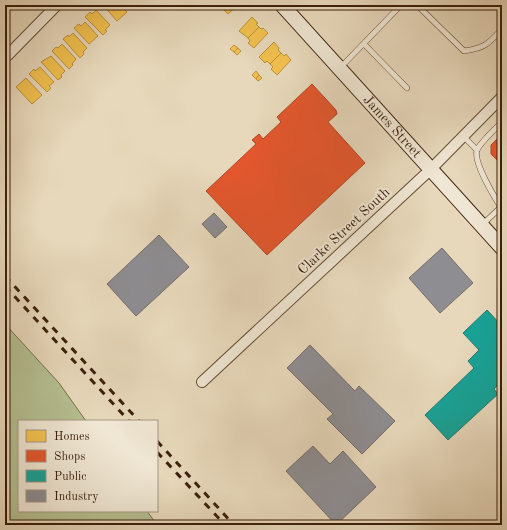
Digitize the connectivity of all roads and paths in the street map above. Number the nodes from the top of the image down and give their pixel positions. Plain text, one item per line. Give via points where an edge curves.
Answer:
1 (57, 5) edge
2 (282, 5) edge
3 (401, 5) edge
4 (417, 5) edge
5 (502, 29) edge
6 (364, 44) junction
7 (5, 53) edge
8 (339, 68) junction
9 (407, 88) dead end
10 (502, 97) edge
11 (502, 122) edge
12 (463, 136) junction
13 (477, 150) junction
14 (431, 169) junction
15 (501, 208) edge
16 (482, 225) junction
17 (502, 248) edge
18 (202, 382) dead end

1 - 7 street via 8,55
2 - 8 street, James Street
3 - 6 lane
4 - 5 lane via 464,51 479,49
6 - 8 lane
6 - 9 lane
8 - 14 street, James Street
10 - 12 street, Clarke Street South
11 - 13 lane
12 - 13 lane
12 - 14 street, Clarke Street South
13 - 15 lane via 481,170
14 - 16 street, James Street
14 - 18 street, Clarke Street South
15 - 16 lane
16 - 17 street, James Street

